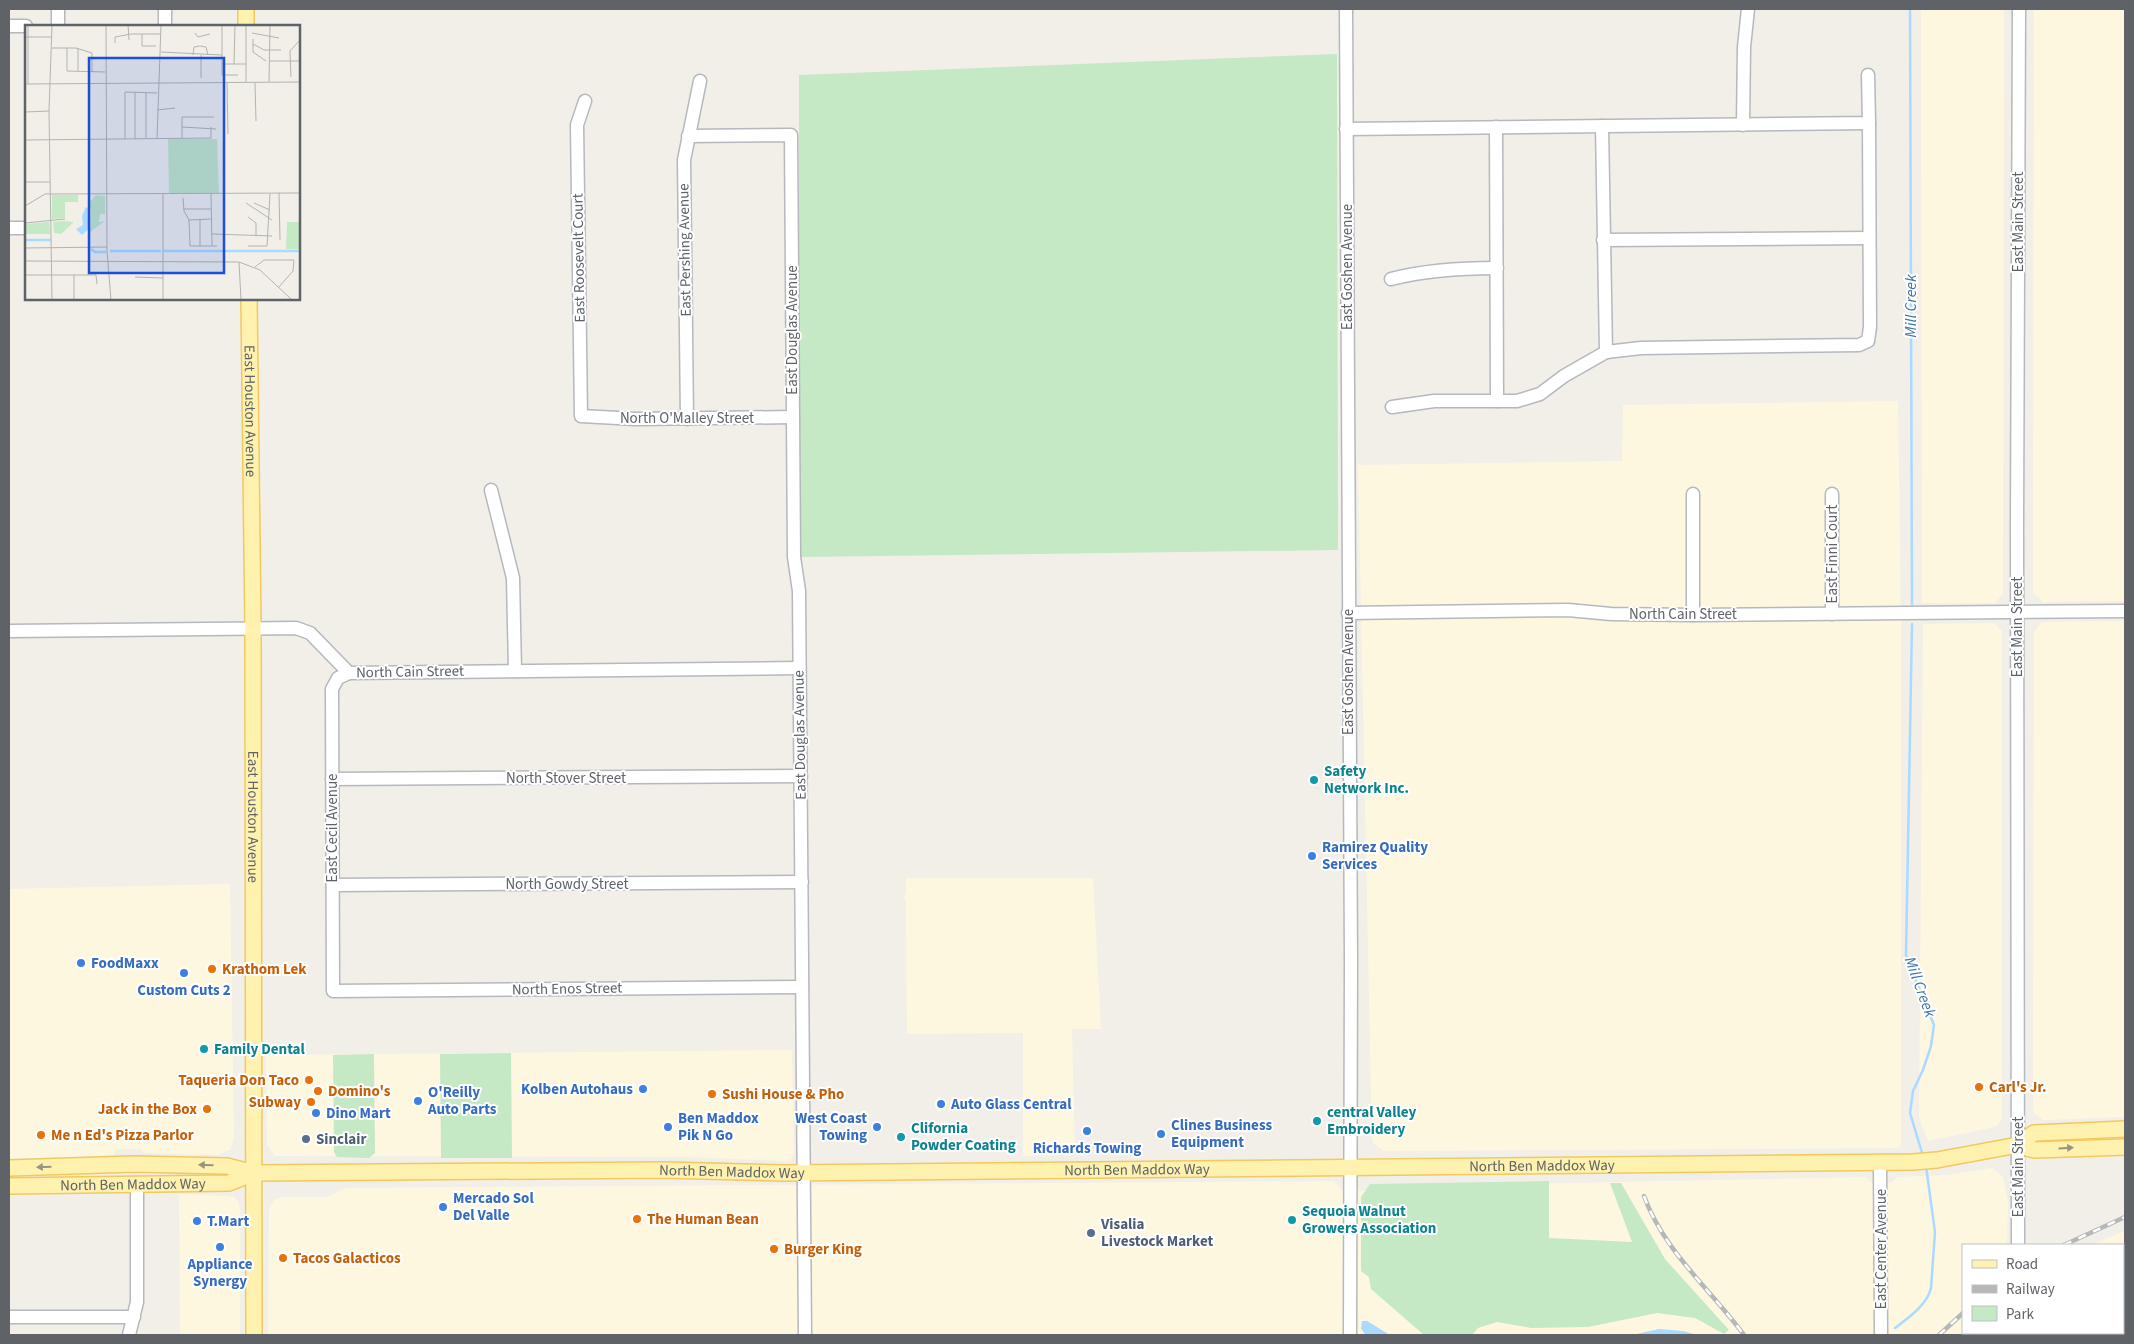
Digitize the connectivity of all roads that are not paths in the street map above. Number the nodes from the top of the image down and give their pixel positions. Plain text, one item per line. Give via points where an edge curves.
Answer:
1 (58, 9) edge
2 (165, 9) edge
3 (246, 9) edge
4 (1346, 9) edge
5 (1748, 9) edge
6 (2019, 9) edge
7 (58, 25) edge
8 (165, 25) edge
9 (246, 25) edge
10 (9, 26) edge
11 (25, 26) edge
12 (1868, 75) dead end
13 (700, 81) dead end
14 (585, 101) dead end
15 (1868, 123) junction
16 (1743, 125) junction
17 (1602, 126) junction
18 (1496, 127) junction
19 (1346, 129) junction
20 (688, 136) junction
21 (9, 228) edge
22 (25, 228) edge
23 (1869, 238) junction
24 (1603, 240) junction
25 (1497, 268) junction
26 (1391, 279) dead end
27 (249, 300) edge
28 (1606, 352) junction
29 (1497, 401) junction
30 (1392, 407) dead end
31 (581, 416) joint
32 (793, 417) junction
33 (687, 419) junction
34 (492, 490) dead end
35 (1693, 494) dead end
36 (1832, 494) dead end
37 (2017, 611) junction
38 (2125, 611) edge
39 (1348, 613) junction
40 (1832, 614) junction
41 (1694, 615) junction
42 (253, 628) junction
43 (9, 631) edge
44 (799, 668) junction
45 (514, 671) junction
46 (349, 673) junction
47 (801, 776) junction
48 (332, 779) junction
49 (802, 882) junction
50 (333, 885) junction
51 (802, 987) junction
52 (333, 991) joint
53 (2125, 1129) edge
54 (2018, 1145) junction
55 (2125, 1146) edge
56 (1880, 1163) junction
57 (1350, 1167) junction
58 (9, 1168) edge
59 (804, 1172) junction
60 (254, 1173) junction
61 (137, 1183) junction
62 (9, 1186) edge
63 (2018, 1244) edge
64 (9, 1317) edge
65 (134, 1317) junction
66 (129, 1335) edge
67 (254, 1335) edge
68 (805, 1335) edge
69 (1350, 1335) edge
70 (1881, 1335) edge

1 - 7 street
2 - 8 street
3 - 9 main road
4 - 19 street, East Goshen Avenue
5 - 16 street
6 - 37 street, East Main Street
10 - 11 street
12 - 15 street
13 - 20 street, East Pershing Avenue
14 - 31 street, East Roosevelt Court via 578,125
15 - 16 street
15 - 23 street
16 - 17 street
17 - 18 street
17 - 24 street
18 - 19 street
18 - 25 street
19 - 39 street, East Goshen Avenue
20 - 32 street, East Douglas Avenue via 791,135
20 - 33 street, East Pershing Avenue via 684,160
21 - 22 street
23 - 24 street
23 - 28 street via 1870,327 1868,341 1859,345 1641,348
24 - 28 street
25 - 26 street via 1453,268
25 - 29 street
27 - 42 main road, East Houston Avenue
28 - 29 street via 1540,394 1517,401
29 - 30 street via 1434,401
31 - 33 street, North O'Malley Street
32 - 33 street, North O'Malley Street
32 - 44 street, East Douglas Avenue
34 - 45 street via 513,578
35 - 41 street
36 - 40 street, East Finni Court
37 - 38 street, North Cain Street
37 - 40 street, North Cain Street
37 - 54 street, East Main Street
39 - 41 street, North Cain Street via 1568,610
39 - 57 street, East Goshen Avenue
40 - 41 street, North Cain Street
42 - 43 street, North Cain Street
42 - 46 street, North Cain Street via 306,631
42 - 60 main road, East Houston Avenue
44 - 45 street, North Cain Street
44 - 47 street, East Douglas Avenue
45 - 46 street, North Cain Street
46 - 48 street, East Cecil Avenue via 338,678 332,689
47 - 48 street, North Stover Street
47 - 49 street, East Douglas Avenue
48 - 50 street, East Cecil Avenue
49 - 50 street, North Gowdy Street
49 - 51 street, East Douglas Avenue
50 - 52 street, East Cecil Avenue
51 - 52 street, North Enos Street
51 - 59 street, East Douglas Avenue
53 - 54 main road via 2034,1133
54 -> 55 main road via 2034,1150
54 - 56 main road, North Ben Maddox Way via 1937,1160
54 - 63 street, East Main Street
56 - 57 main road, North Ben Maddox Way
56 - 70 street, East Center Avenue
57 - 59 main road, North Ben Maddox Way
57 - 69 street, East Goshen Avenue
60 -> 58 main road, North Ben Maddox Way via 227,1166 134,1164
59 - 60 main road, North Ben Maddox Way
59 - 68 street, East Douglas Avenue
60 - 61 main road, North Ben Maddox Way via 229,1183
60 - 67 main road, East Houston Avenue
61 - 62 main road, North Ben Maddox Way
61 - 65 street via 137,1302
64 - 65 street
65 - 66 street

